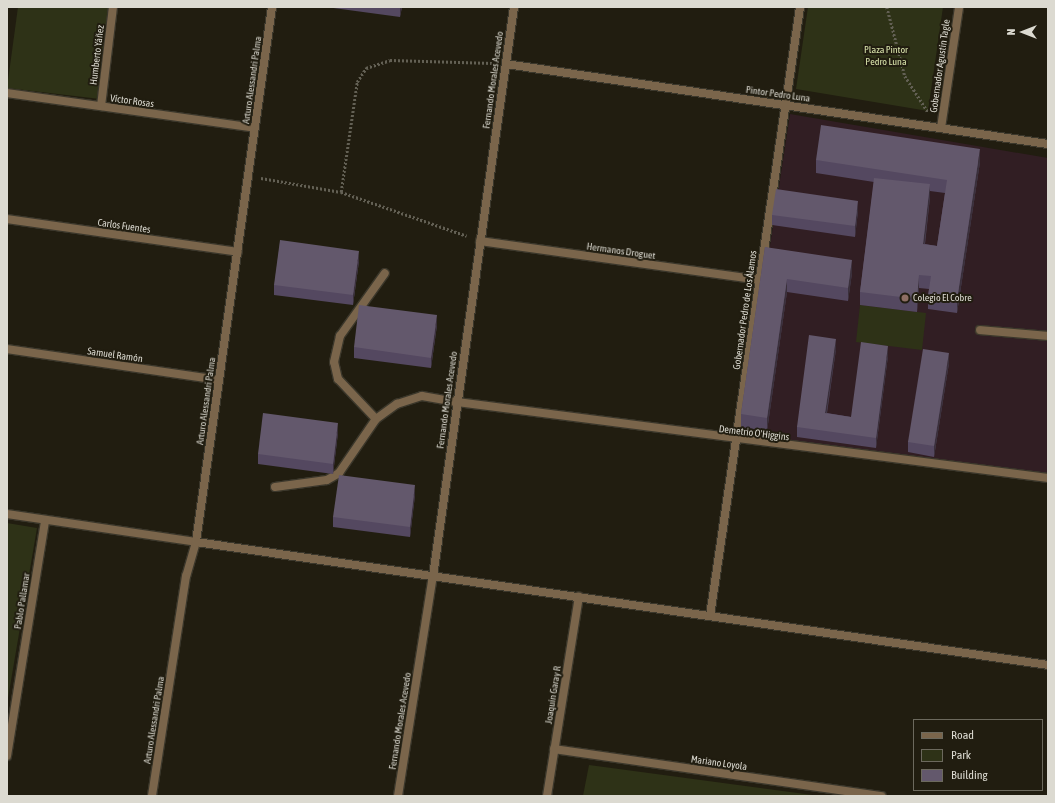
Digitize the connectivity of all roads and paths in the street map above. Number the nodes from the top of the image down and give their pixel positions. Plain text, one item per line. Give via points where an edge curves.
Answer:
1 (113, 7) edge
2 (272, 7) edge
3 (514, 7) edge
4 (800, 7) edge
5 (888, 7) edge
6 (959, 7) edge
7 (506, 64) junction
8 (7, 93) edge
9 (785, 105) junction
10 (101, 106) junction
11 (255, 128) junction
12 (941, 128) junction
13 (1048, 144) edge
14 (248, 176) junction
15 (341, 192) junction
16 (7, 219) edge
17 (480, 241) junction
18 (238, 252) junction
19 (385, 273) dead end
20 (760, 280) junction
21 (980, 330) dead end
22 (1048, 336) edge
23 (7, 349) edge
24 (219, 380) junction
25 (457, 402) junction
26 (376, 419) junction
27 (736, 441) junction
28 (1048, 478) edge
29 (275, 487) dead end
30 (7, 514) edge
31 (46, 521) junction
32 (196, 542) junction
33 (433, 576) junction
34 (579, 597) junction
35 (710, 616) junction
36 (1048, 665) edge
37 (554, 749) junction
38 (7, 751) edge
39 (152, 796) edge
40 (398, 796) edge
41 (547, 796) edge
42 (882, 796) edge

1 - 10 street, Humberto Yáñez
2 - 11 street, Arturo Alessandri Palma
3 - 7 street, Fernando Morales Acevedo
4 - 9 street, Gobernador Pedro de Los Álamos
5 - 12 path via 905,76 917,99
6 - 12 street, Gobernador Agustín Tagle
7 - 9 street, Pintor Pedro Luna
7 - 15 path via 390,60 366,68 357,82
7 - 17 street, Fernando Morales Acevedo
8 - 10 street, Víctor Rosas
9 - 12 street, Pintor Pedro Luna
9 - 20 street, Gobernador Pedro de Los Álamos
10 - 11 street, Víctor Rosas
11 - 14 street, Arturo Alessandri Palma
12 - 13 street, Pintor Pedro Luna
14 - 15 path
14 - 18 street, Arturo Alessandri Palma
15 - 17 path
16 - 18 street, Carlos Fuentes
17 - 20 street, Hermanos Droguet
17 - 25 street, Fernando Morales Acevedo
18 - 24 street, Arturo Alessandri Palma
19 - 26 street via 340,336 334,362 338,379
20 - 27 street, Gobernador Pedro de Los Álamos
21 - 22 street
23 - 24 street, Samuel Ramón
24 - 32 street, Arturo Alessandri Palma
25 - 26 street, Demetrio O'Higgins via 422,396 397,404
25 - 27 street, Demetrio O'Higgins
25 - 33 street, Fernando Morales Acevedo
26 - 29 street via 339,473 327,480
27 - 28 street, Demetrio O'Higgins
27 - 35 street, Gobernador Pedro de Los Álamos
30 - 31 street
31 - 32 street
31 - 38 street, Pablo Pallamar
32 - 33 street
32 - 39 street, Arturo Alessandri Palma via 186,576
33 - 34 street
33 - 40 street, Fernando Morales Acevedo
34 - 35 street
34 - 37 street, Joaquín Garay R
35 - 36 street
37 - 41 street, Joaquín Garay R
37 - 42 street, Mariano Loyola

